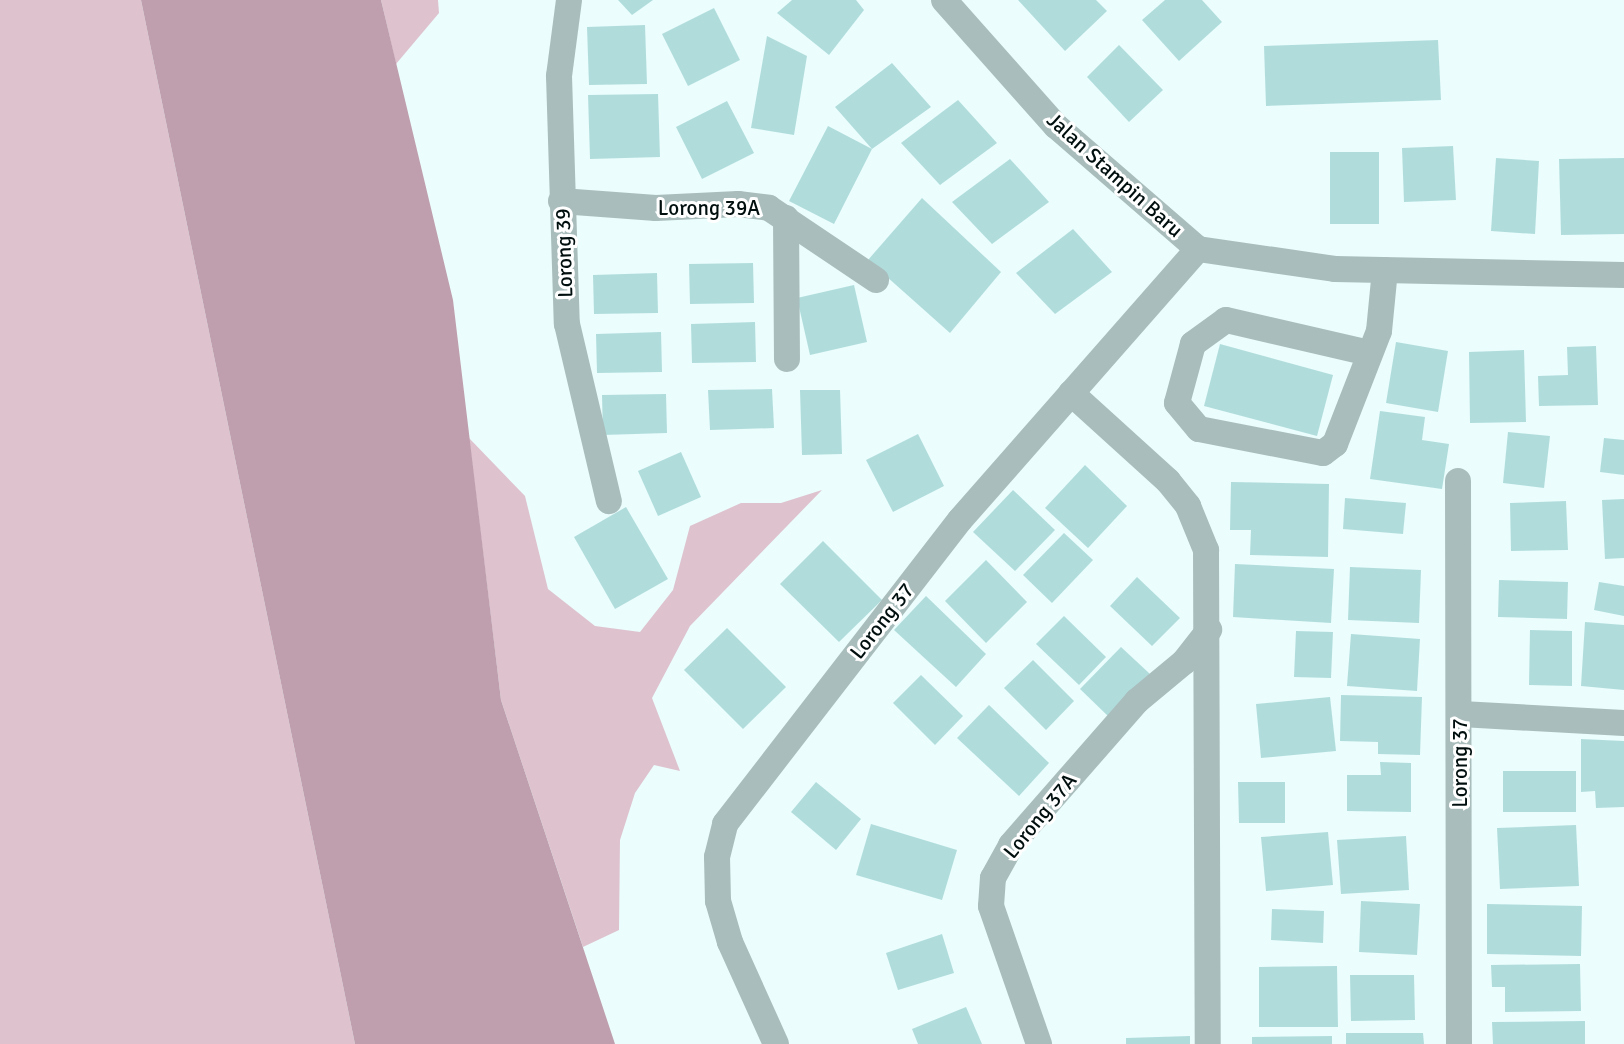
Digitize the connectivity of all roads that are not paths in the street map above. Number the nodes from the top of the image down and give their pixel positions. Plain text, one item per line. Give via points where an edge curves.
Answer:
1 (569, 0) edge
2 (944, 0) edge
3 (561, 201) junction
4 (786, 218) junction
5 (1198, 249) junction
6 (1385, 270) junction
7 (1624, 275) edge
8 (876, 281) dead end
9 (1369, 353) junction
10 (787, 359) dead end
11 (1071, 393) junction
12 (1458, 481) dead end
13 (609, 501) dead end
14 (1209, 630) junction
15 (1461, 714) junction
16 (1624, 723) edge
17 (776, 1044) edge
18 (1040, 1044) edge
19 (1208, 1044) edge
20 (1459, 1044) edge

1 - 3 street, Lorong 39 via 559,76
2 - 5 street, Jalan Stampin Baru via 1056,126
3 - 4 street, Lorong 39A via 656,208 738,204 769,208
3 - 13 street, Lorong 39 via 571,355
4 - 8 street, Lorong 39A
4 - 10 street
5 - 6 street, Jalan Stampin Baru via 1335,269
5 - 11 street, Lorong 37
6 - 7 street, Jalan Stampin Baru
6 - 9 street via 1379,331
9 - 9 street via 1226,320 1193,344 1177,403 1199,429 1323,453 1335,444
11 - 14 street via 1168,481 1188,506 1206,550
11 - 17 street, Lorong 37 via 960,520 725,824 718,857 718,901 730,942
12 - 15 street, Lorong 37
14 - 18 street, Lorong 37A via 1184,662 1137,701 1011,845 993,878 992,906
14 - 19 street
15 - 16 street
15 - 20 street, Lorong 37

